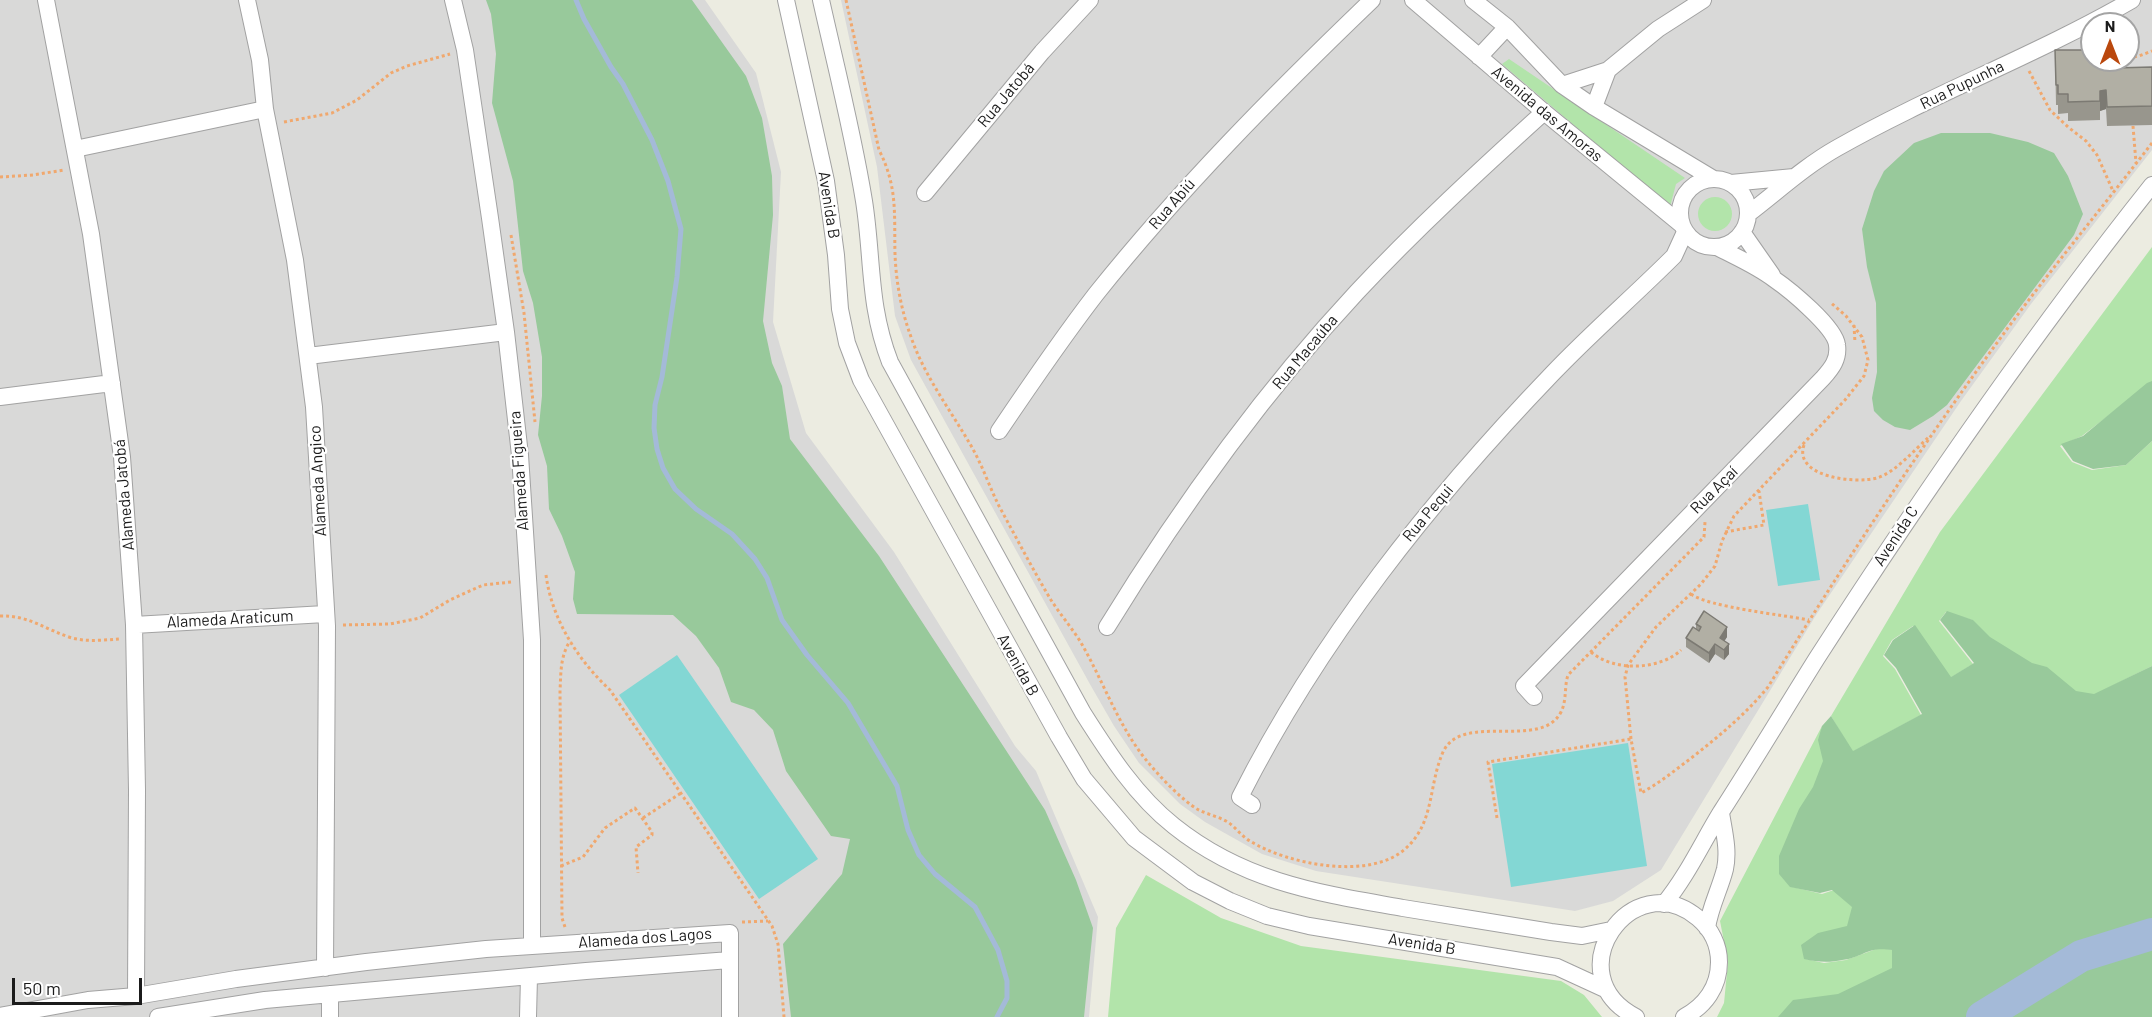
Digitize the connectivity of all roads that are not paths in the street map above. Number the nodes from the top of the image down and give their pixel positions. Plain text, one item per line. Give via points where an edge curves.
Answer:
1 (46, 0) edge
2 (247, 0) edge
3 (453, 0) edge
4 (786, 0) edge
5 (821, 0) edge
6 (1090, 0) edge
7 (1372, 0) edge
8 (1413, 0) edge
9 (1473, 0) edge
10 (1703, 0) edge
11 (2132, 0) edge
12 (1507, 27) junction
13 (1479, 57) junction
14 (1608, 70) junction
15 (1562, 85) junction
16 (1594, 107) junction
17 (1544, 112) junction
18 (266, 117) junction
19 (75, 149) junction
20 (1795, 177) junction
21 (1712, 178) junction
22 (1731, 183) junction
23 (2152, 185) edge
24 (925, 193) dead end
25 (1748, 214) junction
26 (1684, 229) junction
27 (1742, 232) junction
28 (1712, 246) junction
29 (1674, 256) junction
30 (1774, 279) junction
31 (506, 332) junction
32 (308, 356) junction
33 (112, 383) junction
34 (0, 397) edge
35 (999, 431) dead end
36 (326, 620) junction
37 (1107, 627) dead end
38 (134, 631) junction
39 (1534, 697) dead end
40 (1252, 805) dead end
41 (1721, 813) junction
42 (1664, 904) junction
43 (1707, 927) junction
44 (1611, 930) junction
45 (636, 940) junction
46 (532, 946) junction
47 (486, 949) junction
48 (730, 960) junction
49 (325, 968) junction
50 (586, 971) junction
51 (529, 977) junction
52 (236, 979) junction
53 (434, 984) junction
54 (1607, 990) junction
55 (330, 994) junction
56 (136, 996) junction
57 (88, 1000) junction
58 (186, 1011) junction
59 (0, 1016) edge
60 (43, 1017) edge
61 (158, 1017) edge
62 (330, 1017) edge
63 (528, 1017) edge
64 (730, 1017) edge
65 (1636, 1017) edge
66 (1684, 1017) edge

1 - 19 street, Alameda Jatobá
2 - 18 street, Alameda Angico via 260,60
3 - 31 street, Alameda Figueira via 465,50
4 - 54 street, Avenida B via 826,181 843,330 861,380 1059,737 1084,779 1115,818 1153,854 1193,882 1267,916 1557,967
5 - 44 street, Avenida B via 864,203 880,337 890,362 1110,757 1174,826 1204,847 1277,882 1331,896 1582,936
6 - 24 street, Rua Jatobá
7 - 35 street, Rua Abiú via 1259,111 1143,237 1095,295
8 - 13 street, Avenida das Amoras
9 - 12 street, Avenida das Amoras
10 - 14 street via 1658,29
11 - 20 street, Rua Pupunha via 1835,149
12 - 13 street
12 - 15 street, Avenida das Amoras
13 - 17 street, Avenida das Amoras
14 - 15 street
14 - 16 street
15 - 16 street, Avenida das Amoras
16 - 21 street, Avenida das Amoras
17 - 26 street, Avenida das Amoras
17 - 37 street, Rua Macaúba via 1440,208 1318,337 1215,464
18 - 19 street
18 - 32 street, Alameda Angico via 295,260
19 - 33 street, Alameda Jatobá
20 - 22 street, Rua Pupunha
20 - 25 street, Rua Pupunha
21 - 22 street
21 - 26 street via 1701,181 1685,195 1681,204
22 - 25 street via 1744,197
23 - 41 street, Avenida C via 2080,275 1897,533
25 - 27 street
26 - 28 street via 1696,242
26 - 29 street, Rua Pequi
27 - 28 street via 1728,244
27 - 30 street, Rua Açaí
28 - 29 street, Rua Pequi
28 - 30 street, Rua Açaí
29 - 40 street, Rua Pequi via 1554,372 1401,545 1326,649 1262,752 1240,797
30 - 39 street, Rua Açaí via 1834,334 1837,357 1832,368 1524,686
31 - 32 street
31 - 46 street, Alameda Figueira via 520,455 531,640
32 - 36 street, Alameda Angico
33 - 34 street
33 - 38 street, Alameda Jatobá via 122,456
36 - 38 street, Alameda Araticum
36 - 49 street, Alameda Angico
38 - 56 street, Alameda Jatobá
41 - 42 street, Avenida C
41 - 43 street via 1725,870
42 - 43 street via 1688,911
42 - 44 street via 1634,910
43 - 66 street via 1717,947 1717,979 1707,999
44 - 54 street via 1601,959
45 - 46 street, Alameda dos Lagos
45 - 48 street, Alameda dos Lagos via 730,933
45 - 50 street via 631,958
46 - 47 street, Alameda dos Lagos
47 - 49 street, Alameda dos Lagos
47 - 53 street via 448,957 438,968
48 - 50 street, Alameda dos Lagos
48 - 64 street
49 - 52 street, Alameda dos Lagos
50 - 51 street, Alameda dos Lagos
51 - 53 street, Alameda dos Lagos
51 - 63 street
52 - 56 street, Alameda dos Lagos
52 - 58 street via 236,987 227,998
53 - 55 street, Alameda dos Lagos
54 - 65 street via 1619,1006
55 - 58 street, Alameda dos Lagos
55 - 62 street
56 - 57 street, Alameda dos Lagos
57 - 59 street, Alameda dos Lagos
57 - 60 street
58 - 61 street, Alameda dos Lagos

